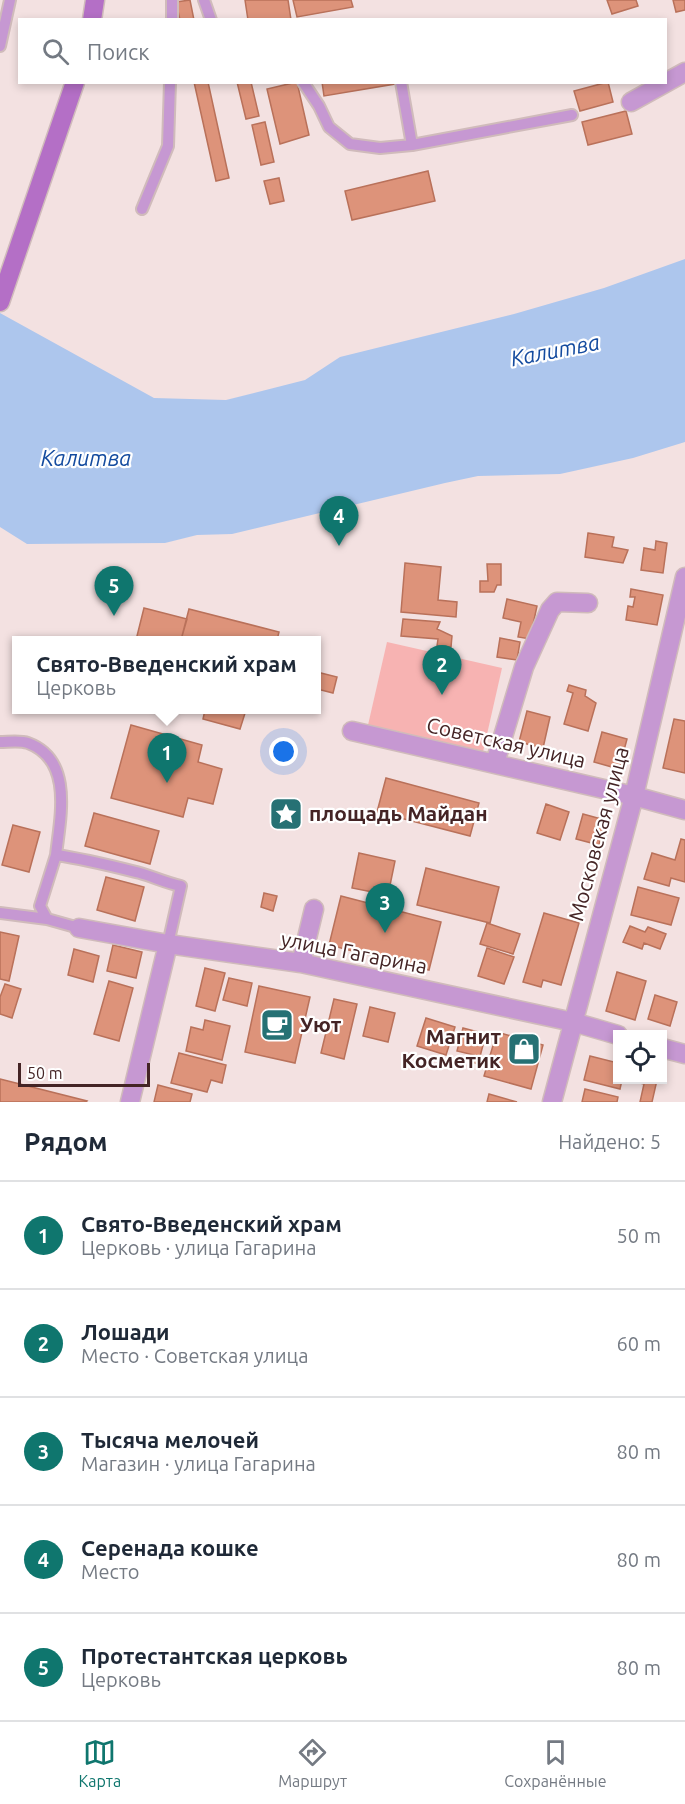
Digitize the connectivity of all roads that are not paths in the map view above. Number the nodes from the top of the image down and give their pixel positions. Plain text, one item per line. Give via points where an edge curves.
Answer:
1 (10, 0) edge
2 (95, 0) edge
3 (172, 0) edge
4 (204, 0) edge
5 (92, 18) edge
6 (172, 18) edge
7 (210, 18) edge
8 (0, 46) edge
9 (685, 72) edge
10 (667, 82) edge
11 (74, 84) edge
12 (170, 84) edge
13 (304, 84) edge
14 (400, 84) edge
15 (663, 84) edge
16 (631, 102) dead end
17 (572, 115) dead end
18 (412, 145) junction
19 (142, 209) dead end
20 (0, 302) edge
21 (685, 577) edge
22 (588, 603) dead end
23 (352, 731) dead end
24 (0, 742) edge
25 (495, 763) junction
26 (634, 796) junction
27 (685, 810) edge
28 (56, 855) junction
29 (314, 909) dead end
30 (0, 913) edge
31 (48, 919) junction
32 (79, 928) joint
33 (168, 944) junction
34 (301, 963) junction
35 (573, 1022) junction
36 (613, 1034) edge
37 (667, 1048) edge
38 (685, 1054) edge
39 (130, 1102) edge
40 (552, 1102) edge

1 - 8 lane
2 - 5 main road
3 - 6 lane
4 - 7 lane
9 - 10 street
11 - 20 main road
12 - 19 lane via 168,146
13 - 18 lane via 329,127 350,144 380,148
14 - 18 lane
15 - 16 street
17 - 18 lane
21 - 26 street, Московская улица
22 - 25 street via 557,602 550,610 524,667
23 - 25 street, Советская улица
24 - 28 lane via 27,742 47,754 60,778
25 - 26 street, Советская улица
26 - 27 street, Советская улица
26 - 35 street, Московская улица
28 - 31 lane via 40,906
28 - 33 lane via 90,860 181,886
29 - 34 street
30 - 31 lane
31 - 32 lane
32 - 33 street, улица Гагарина
33 - 34 street, улица Гагарина
33 - 39 street
34 - 35 street, улица Гагарина
35 - 36 street, улица Гагарина
35 - 40 street, Московская улица
37 - 38 street

